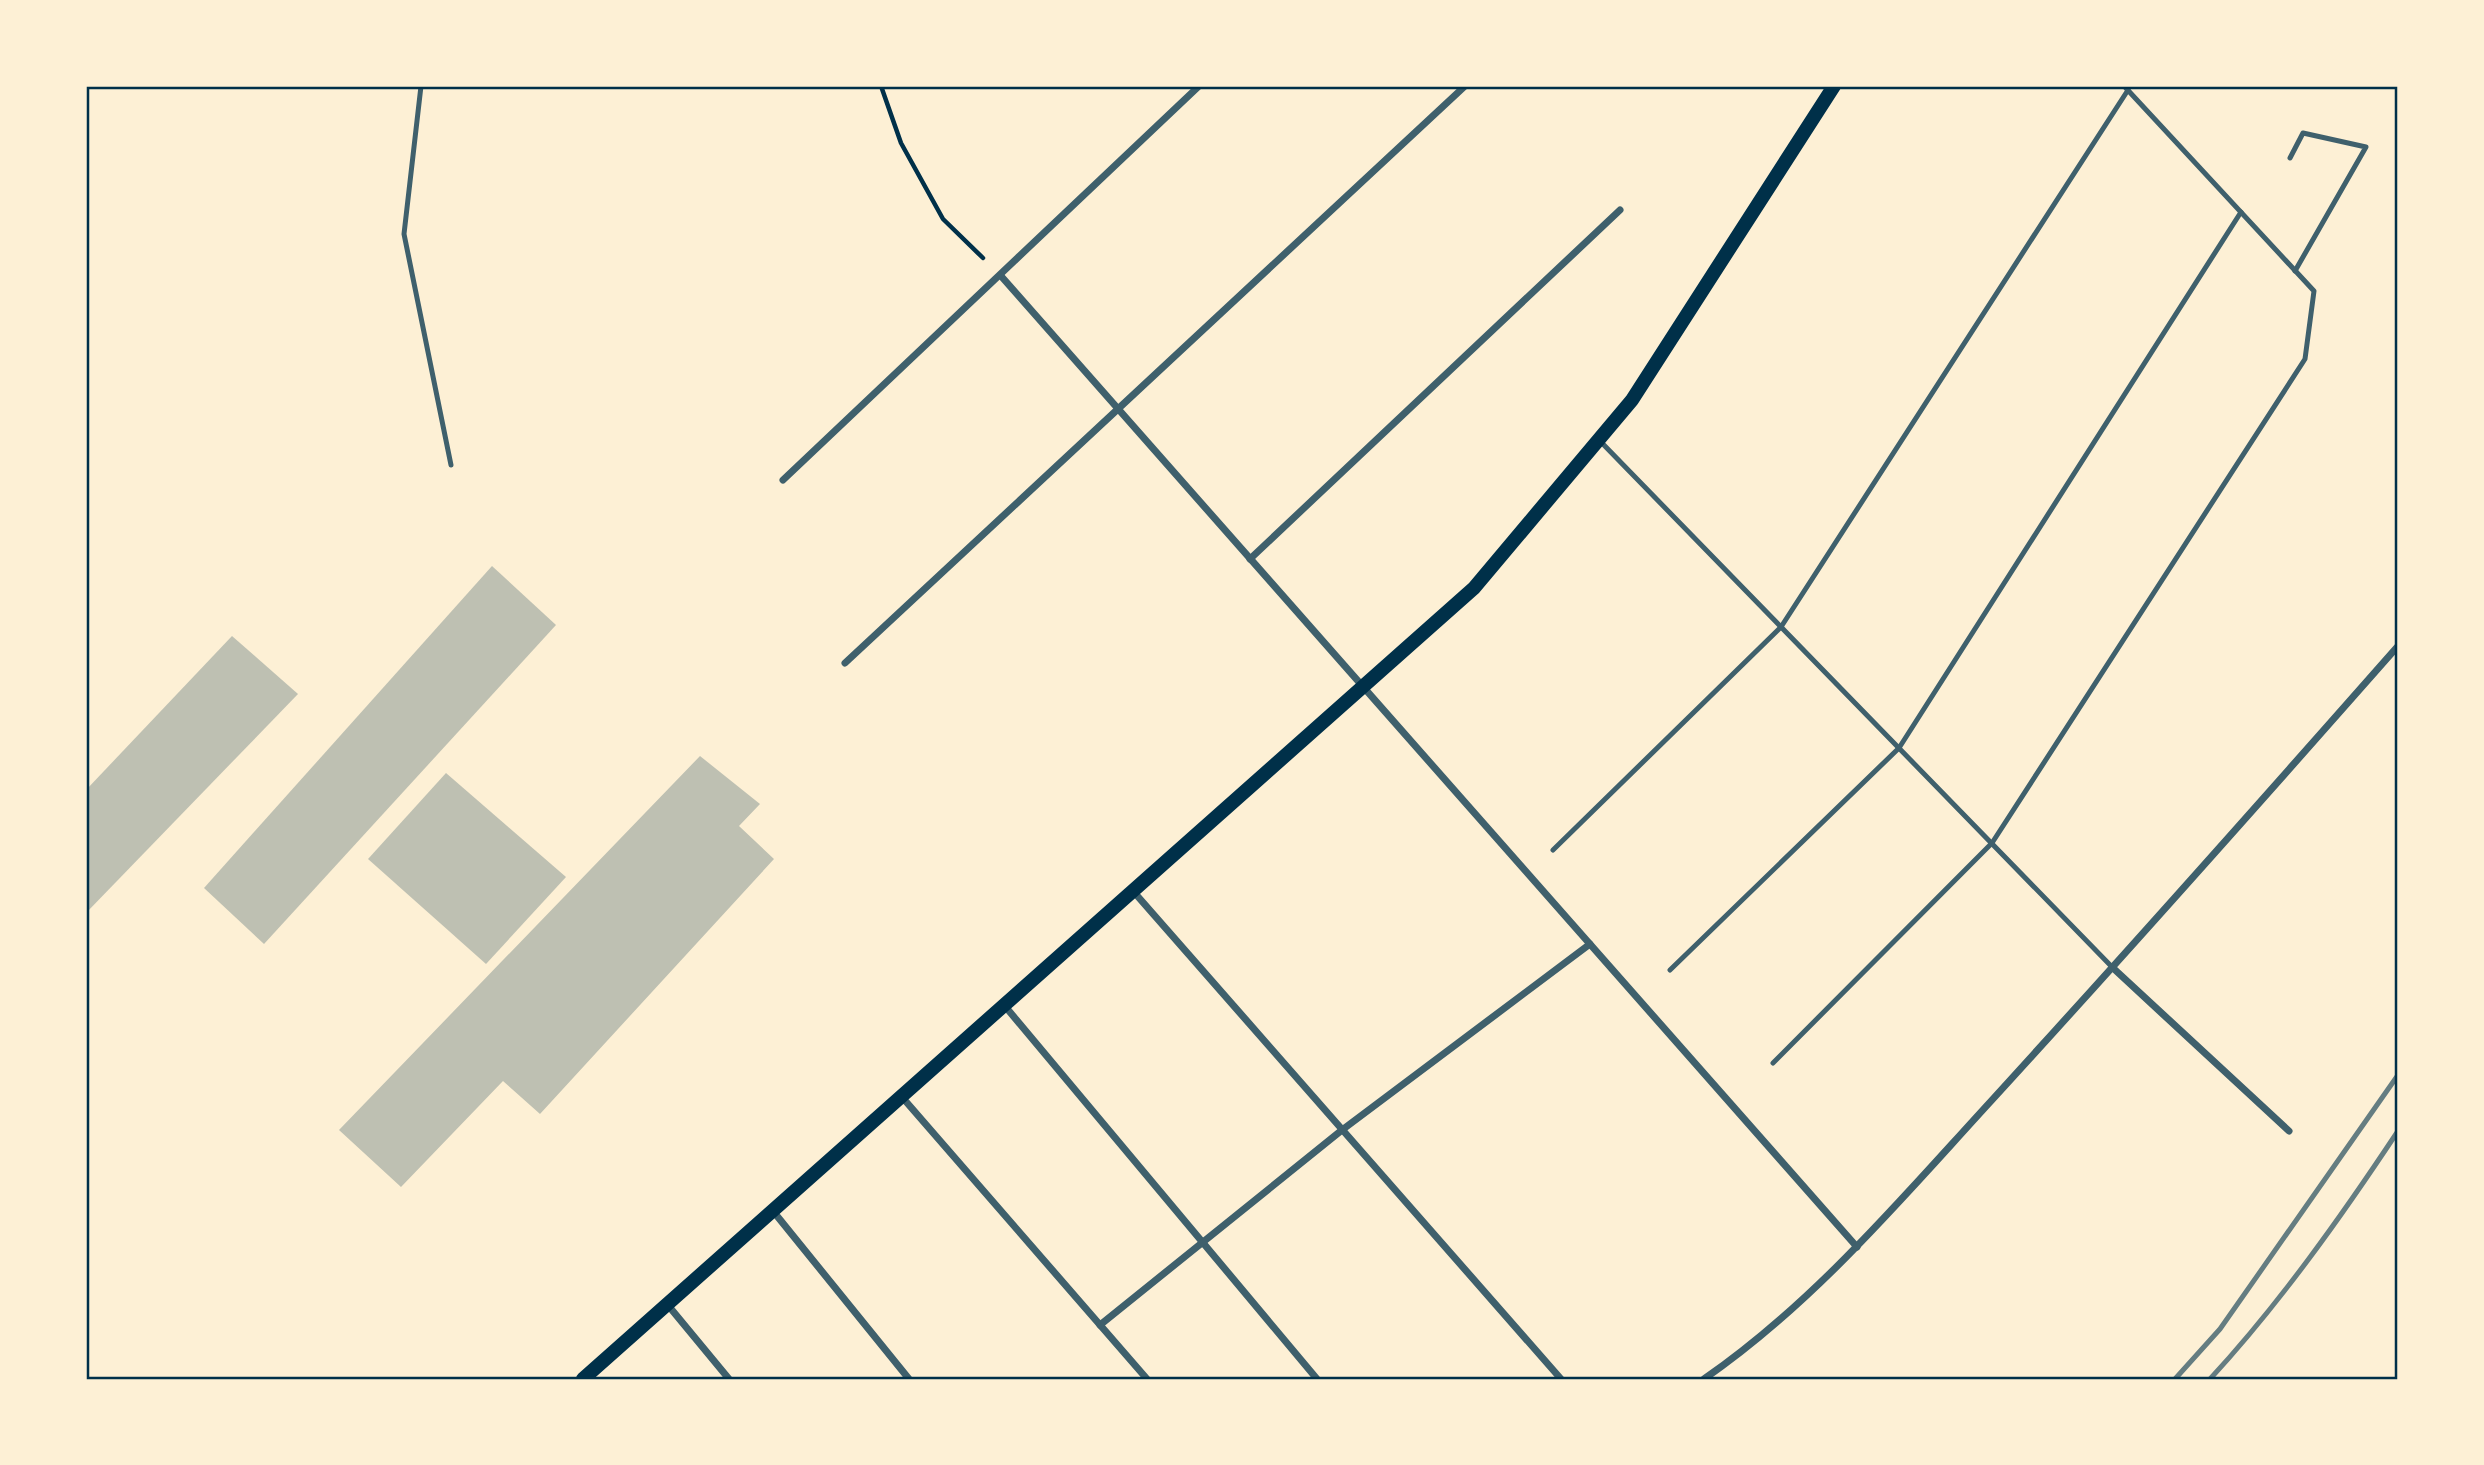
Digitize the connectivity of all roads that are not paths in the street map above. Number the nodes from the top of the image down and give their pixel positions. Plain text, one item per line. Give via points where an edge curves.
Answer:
1 (421, 86) edge
2 (1199, 86) edge
3 (1465, 86) edge
4 (1834, 86) edge
5 (2126, 88) edge
6 (2290, 158) dead end
7 (1620, 210) dead end
8 (2241, 212) junction
9 (2295, 271) junction
10 (1001, 276) junction
11 (1117, 408) junction
12 (1599, 440) junction
13 (451, 465) dead end
14 (783, 480) dead end
15 (1250, 559) junction
16 (1781, 627) junction
17 (2398, 646) edge
18 (845, 663) dead end
19 (1362, 687) junction
20 (1899, 748) junction
21 (1992, 844) junction
22 (1553, 850) dead end
23 (1133, 891) junction
24 (1590, 944) junction
25 (2113, 968) junction
26 (1670, 970) dead end
27 (1004, 1005) junction
28 (1773, 1063) dead end
29 (902, 1097) junction
30 (1342, 1130) junction
31 (2289, 1131) dead end
32 (773, 1211) junction
33 (1200, 1242) junction
34 (1857, 1247) junction
35 (667, 1304) junction
36 (1100, 1325) junction
37 (583, 1379) edge
38 (729, 1379) edge
39 (909, 1379) edge
40 (1147, 1379) edge
41 (1317, 1379) edge
42 (1560, 1379) edge
43 (1704, 1379) edge

1 - 13 lane via 404,233
2 - 10 street
3 - 11 street
4 - 12 main road via 1632,400
5 - 8 lane
5 - 16 lane
6 - 9 lane via 2303,133 2366,147
7 - 15 street
8 - 9 lane
8 - 20 lane
9 - 21 lane via 2314,291 2305,359
10 - 11 street
10 - 14 street
11 - 15 street
11 - 18 street
12 - 16 lane
12 - 19 main road via 1474,588
15 - 19 street
16 - 20 lane
16 - 22 lane
17 - 25 street
19 - 23 main road
19 - 24 street
20 - 21 lane
20 - 26 lane
21 - 25 lane
21 - 28 lane
23 - 27 main road
23 - 30 street
24 - 30 street
24 - 34 street
25 - 31 street
25 - 34 street
27 - 29 main road
27 - 33 street
29 - 32 main road
29 - 36 street
30 - 33 street
30 - 42 street
32 - 35 main road
32 - 39 street
33 - 36 street
33 - 41 street
34 - 43 street via 1744,1352
35 - 37 main road
35 - 38 street
36 - 40 street

